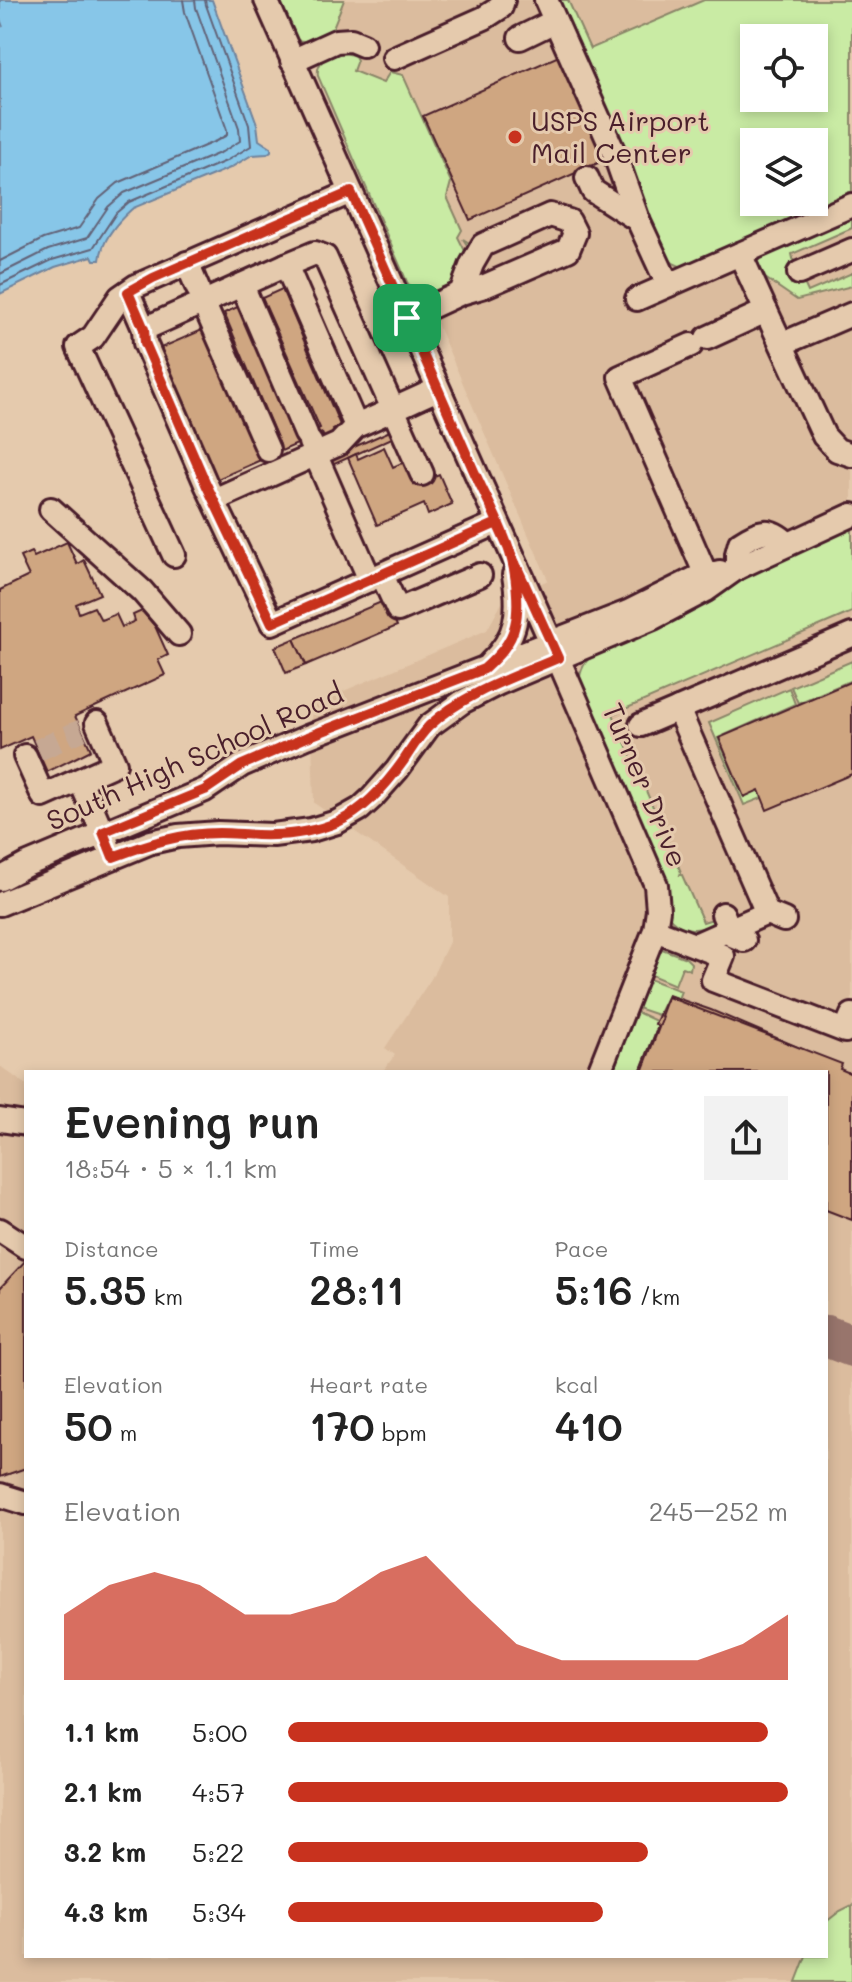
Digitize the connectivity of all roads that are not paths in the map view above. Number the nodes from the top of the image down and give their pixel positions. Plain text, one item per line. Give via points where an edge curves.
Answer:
1 (266, 0) edge
2 (503, 0) edge
3 (546, 0) edge
4 (555, 21) junction
5 (520, 38) dead end
6 (363, 45) dead end
7 (394, 58) dead end
8 (292, 61) junction
9 (587, 178) dead end
10 (351, 192) junction
11 (852, 205) edge
12 (638, 220) junction
13 (852, 250) edge
14 (740, 254) junction
15 (187, 263) junction
16 (286, 265) junction
17 (799, 273) dead end
18 (242, 285) junction
19 (668, 285) junction
20 (128, 292) junction
21 (461, 293) junction
22 (200, 295) junction
23 (637, 299) dead end
24 (766, 311) junction
25 (852, 314) edge
26 (407, 318) junction
27 (144, 329) junction
28 (782, 344) junction
29 (438, 389) junction
30 (394, 409) junction
31 (356, 426) junction
32 (310, 443) junction
33 (852, 455) edge
34 (273, 462) junction
35 (422, 474) dead end
36 (214, 500) junction
37 (51, 509) dead end
38 (852, 515) edge
39 (497, 523) junction
40 (511, 554) junction
41 (174, 555) dead end
42 (737, 568) junction
43 (480, 575) dead end
44 (706, 575) junction
45 (376, 578) junction
46 (179, 634) dead end
47 (852, 635) edge
48 (554, 650) junction
49 (484, 669) junction
50 (678, 709) junction
51 (97, 723) dead end
52 (641, 725) dead end
53 (23, 757) dead end
54 (80, 780) junction
55 (103, 832) junction
56 (113, 857) junction
57 (0, 876) edge
58 (0, 904) edge
59 (655, 930) junction
60 (730, 935) junction
61 (850, 1026) edge
62 (600, 1070) edge
63 (0, 1120) edge
64 (24, 1124) edge
65 (0, 1230) edge
66 (24, 1246) edge
67 (0, 1495) edge
68 (24, 1502) edge
69 (24, 1503) edge
70 (0, 1509) edge

1 - 8 street
2 - 7 street via 484,18
3 - 4 street
4 - 5 street
4 - 12 street
6 - 8 street via 336,41
8 - 10 street
9 - 12 street via 593,191
10 - 15 street
10 - 26 street
11 - 14 street
12 - 19 street
13 - 17 street
14 - 19 street
14 - 24 street
15 - 20 street
15 - 22 street
16 - 18 street
16 - 30 street via 315,253 325,257
16 - 31 street
18 - 22 street
18 - 32 street
19 - 23 street
20 - 27 street
20 - 41 street via 93,337 78,347
21 - 21 street via 568,250 575,233 569,221 550,215 483,245
21 - 26 street
22 - 27 street
22 - 34 street
24 - 28 street
24 - 44 street via 620,377
25 - 28 street
26 - 29 street
27 - 36 street via 145,343
28 - 33 street via 824,436 837,450
29 - 30 street
29 - 39 street
30 - 31 street
30 - 35 street
31 - 32 street via 339,444
32 - 34 street
32 - 45 street
34 - 36 street
36 - 45 street via 272,623
37 - 46 street via 142,591
38 - 42 street
39 - 40 street
39 - 45 street
40 - 48 street
40 - 49 street via 515,626
42 - 44 street
42 - 48 street via 653,618
43 - 45 street via 398,610
44 - 48 street
47 - 50 street
48 - 49 street, South High School Road
48 - 56 street, South High School Road via 429,726 372,798 337,822 273,835 178,836
48 - 59 street, Turner Drive via 656,885
49 - 55 street, South High School Road via 307,737 242,765 205,790
50 - 52 street
50 - 60 street via 775,916
51 - 54 street via 115,764
53 - 54 street via 43,796
54 - 55 street
55 - 56 street
55 - 57 street, South High School Road
56 - 58 street, South High School Road
59 - 60 street via 695,945
59 - 62 street, Turner Drive
60 - 61 street via 713,980
63 - 64 street
65 - 66 street
67 - 68 street
69 - 70 street

